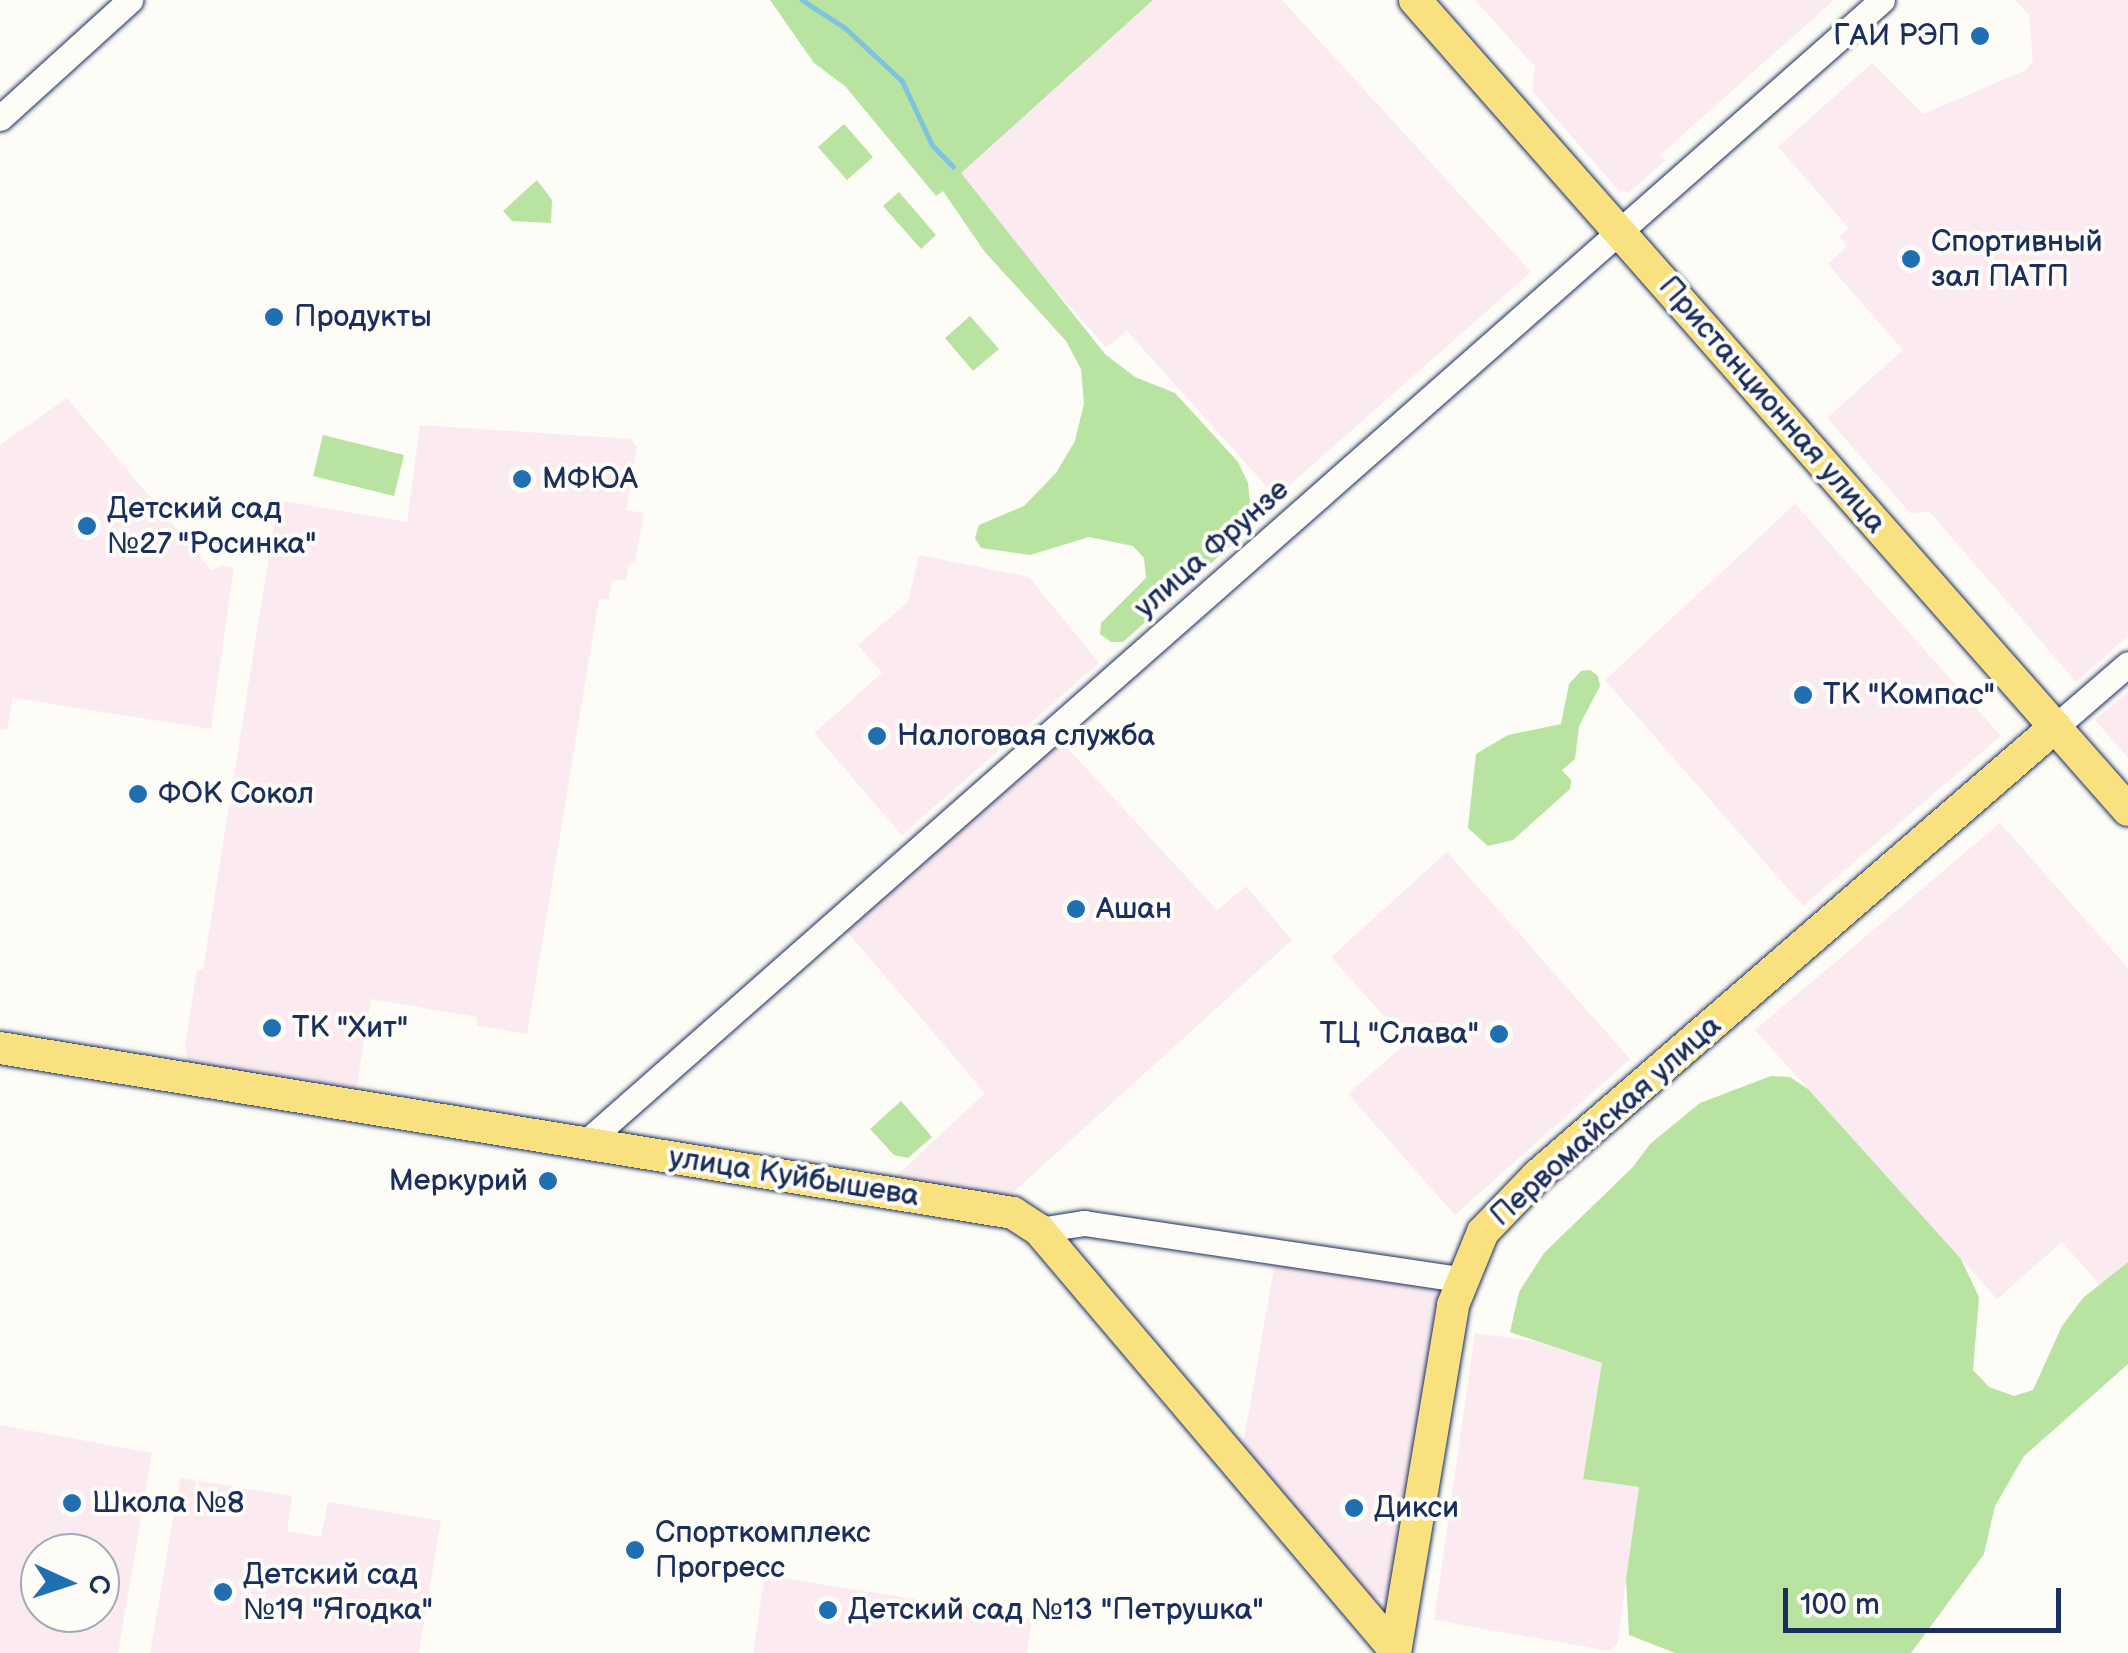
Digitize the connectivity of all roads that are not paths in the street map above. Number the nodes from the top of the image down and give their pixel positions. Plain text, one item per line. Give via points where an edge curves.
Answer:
1 (130, 0) edge
2 (1415, 0) edge
3 (1882, 0) edge
4 (0, 118) edge
5 (1622, 232) junction
6 (2128, 664) edge
7 (2055, 728) junction
8 (2128, 810) edge
9 (0, 1048) edge
10 (584, 1144) junction
11 (1039, 1230) junction
12 (1460, 1279) junction
13 (1395, 1652) edge

1 - 4 street
2 - 5 main road, Пристанционная улица
3 - 5 street, улица Фрунзе
5 - 7 main road, Пристанционная улица
5 - 10 street, улица Фрунзе
6 - 7 street
7 - 8 main road, Пристанционная улица
7 - 12 main road, Первомайская улица via 1512,1198 1483,1232
9 - 10 main road, улица Куйбышева
10 - 11 main road, улица Куйбышева via 998,1210
11 - 12 street via 1084,1223
11 - 13 main road, улица Куйбышева
12 - 13 main road, Первомайская улица

